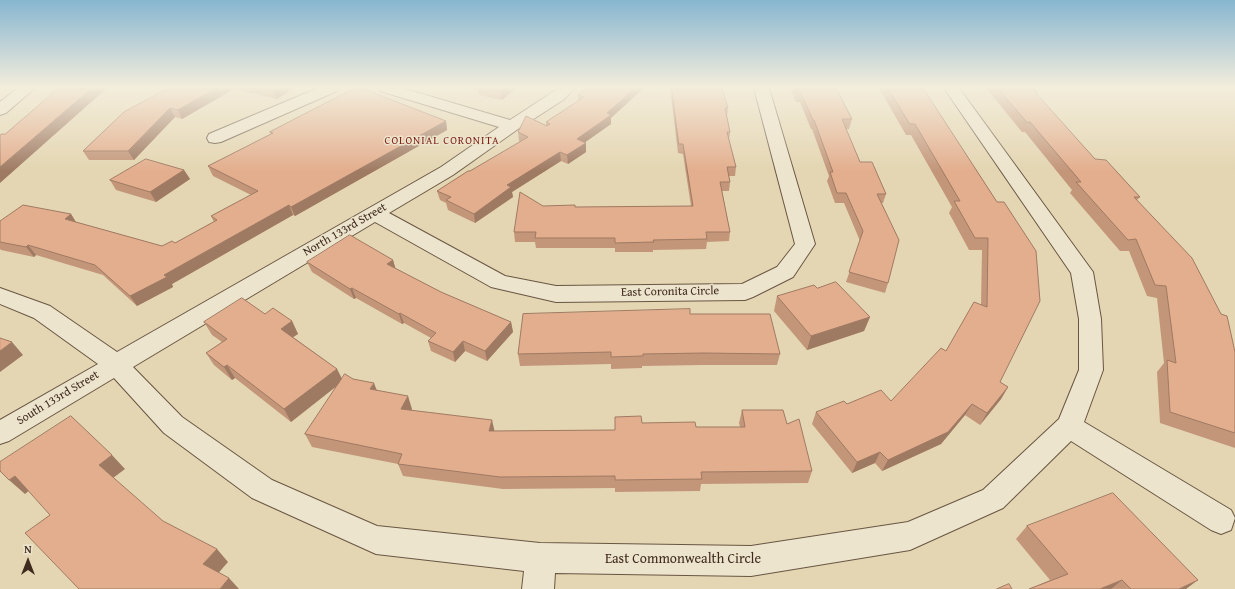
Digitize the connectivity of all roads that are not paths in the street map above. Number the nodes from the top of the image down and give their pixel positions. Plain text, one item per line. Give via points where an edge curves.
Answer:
1 (268, 115) edge
2 (477, 115) edge
3 (529, 115) edge
4 (769, 115) edge
5 (971, 115) edge
6 (512, 126) junction
7 (215, 138) dead end
8 (374, 213) junction
9 (0, 296) edge
10 (116, 364) junction
11 (1069, 426) junction
12 (0, 433) edge
13 (1221, 520) dead end
14 (540, 558) junction
15 (538, 589) edge

1 - 7 street
2 - 6 street
3 - 6 street, North 133rd Street
4 - 8 street, East Coronita Circle via 805,244 784,272 745,292 556,294 499,282
5 - 11 street, East Commonwealth Circle via 1082,272 1090,320 1091,370
6 - 8 street, North 133rd Street via 447,171
8 - 10 street, North 133rd Street
9 - 10 street, East Commonwealth Circle via 42,312
10 - 12 street, South 133rd Street
10 - 14 street, East Commonwealth Circle via 173,425 262,489 376,540
11 - 13 street
11 - 14 street, East Commonwealth Circle via 993,500 910,536 751,561
14 - 15 street

